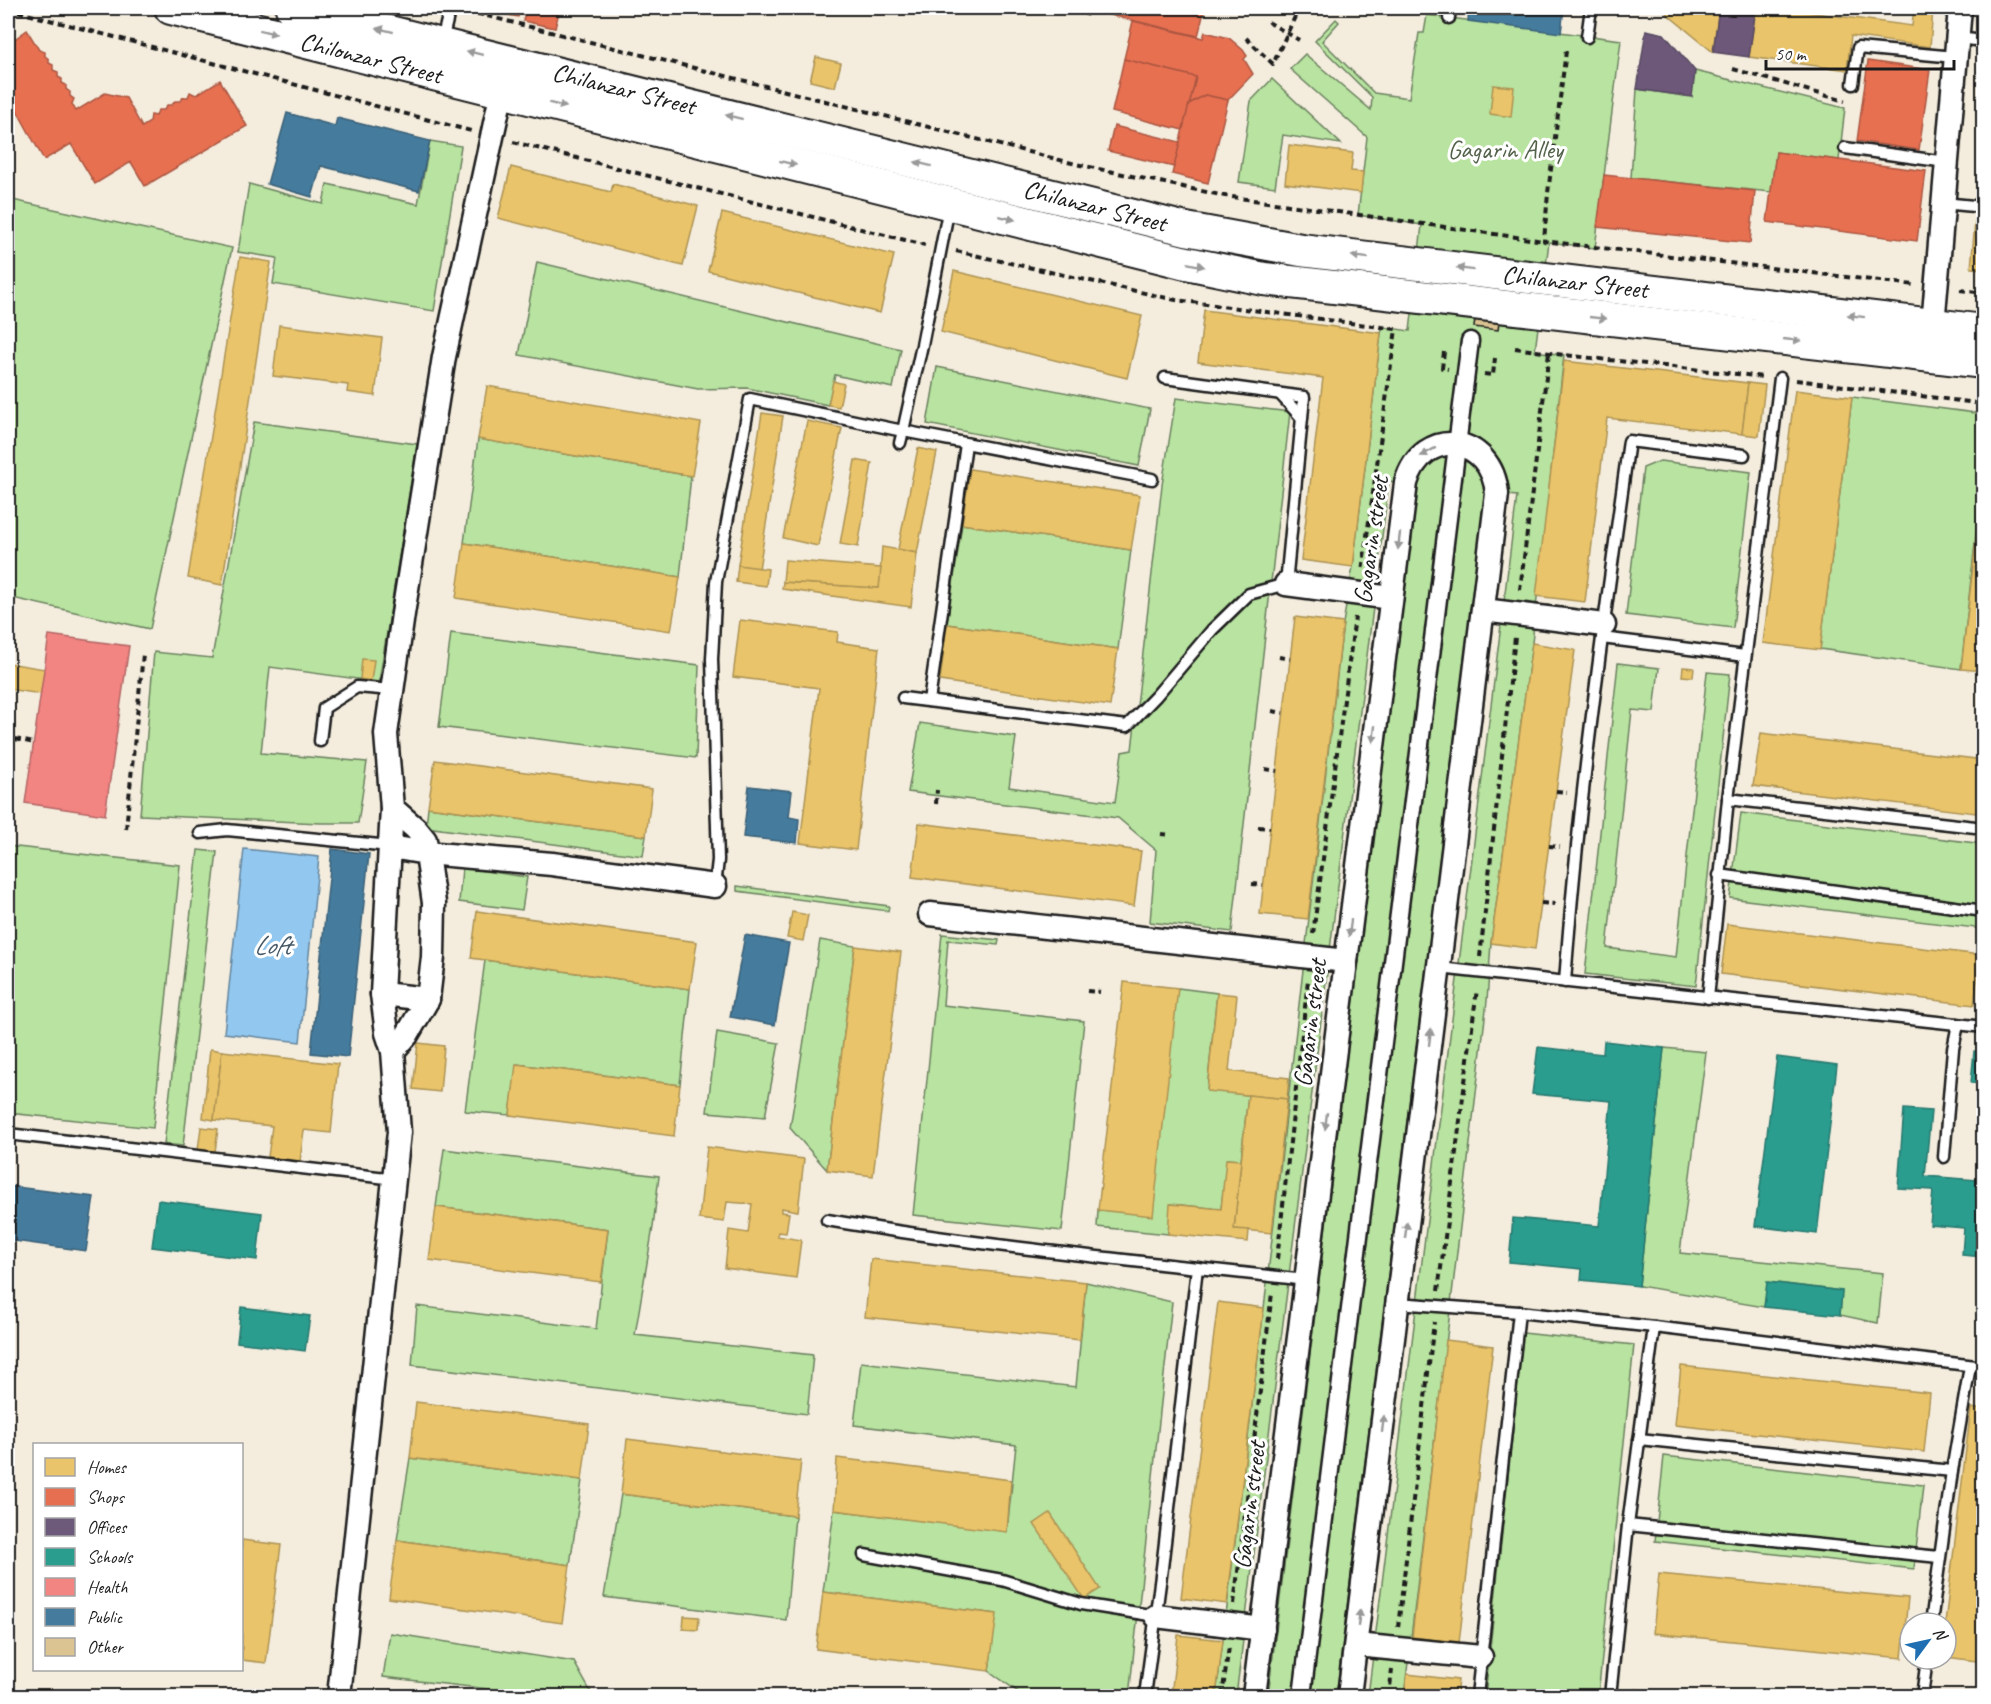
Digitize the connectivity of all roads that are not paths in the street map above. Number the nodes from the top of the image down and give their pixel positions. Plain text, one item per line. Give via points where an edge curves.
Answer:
1 (171, 8) edge
2 (450, 8) edge
3 (1591, 8) edge
4 (1960, 8) edge
5 (304, 9) edge
6 (1587, 37) dead end
7 (1983, 41) edge
8 (441, 44) junction
9 (1956, 47) junction
10 (505, 76) junction
11 (1853, 84) dead end
12 (1845, 148) dead end
13 (1946, 162) junction
14 (953, 188) junction
15 (1942, 203) junction
16 (1983, 207) edge
17 (1939, 338) edge
18 (1470, 341) dead end
19 (1983, 362) edge
20 (1165, 378) dead end
21 (1780, 378) road end
22 (901, 437) junction
23 (966, 444) junction
24 (1457, 445) junction
25 (1744, 455) dead end
26 (1152, 479) dead end
27 (1286, 584) junction
28 (1391, 598) junction
29 (1483, 610) junction
30 (1603, 631) junction
31 (1745, 656) junction
32 (392, 690) junction
33 (903, 698) dead end
34 (929, 701) junction
35 (320, 741) dead end
36 (1728, 799) junction
37 (392, 808) junction
38 (1983, 828) edge
39 (200, 833) dead end
40 (391, 846) junction
41 (426, 853) junction
42 (1719, 875) junction
43 (715, 886) joint
44 (1983, 911) edge
45 (930, 914) dead end
46 (1346, 961) junction
47 (1439, 968) junction
48 (1565, 982) junction
49 (382, 994) junction
50 (1708, 998) junction
51 (428, 999) junction
52 (1958, 1024) junction
53 (1983, 1027) edge
54 (393, 1051) junction
55 (8, 1134) edge
56 (1944, 1157) dead end
57 (395, 1179) junction
58 (827, 1220) dead end
59 (1197, 1268) junction
60 (1306, 1280) junction
61 (1398, 1303) junction
62 (1518, 1312) junction
63 (1654, 1327) junction
64 (1970, 1366) junction
65 (1983, 1367) edge
66 (1639, 1439) junction
67 (1952, 1470) junction
68 (1628, 1525) junction
69 (864, 1555) dead end
70 (1939, 1557) junction
71 (1932, 1611) edge
72 (1156, 1616) junction
73 (1263, 1629) junction
74 (1356, 1645) junction
75 (1481, 1657) junction
76 (1925, 1671) edge
77 (339, 1696) edge
78 (1145, 1696) edge
79 (1254, 1696) edge
80 (1302, 1696) edge
81 (1349, 1696) edge
82 (1477, 1696) edge
83 (1610, 1696) edge
84 (1922, 1696) edge

1 -> 10 main road, Chilonzar Street
2 - 8 lane
3 - 6 lane
4 - 9 street
8 -> 5 main road, Chilanzar Street
7 - 9 lane
10 -> 8 main road, Chilanzar Street
9 - 11 lane via 1858,48
9 - 13 street
10 - 14 main road, Chilanzar Street
10 - 32 street via 444,357
12 - 13 lane
13 - 15 street
14 - 17 main road, Chilanzar Street via 1272,246
14 - 22 lane
15 - 16 lane
15 - 17 street via 1937,288
17 - 19 main road, Chilanzar Street
18 - 24 street
20 - 27 lane via 1304,397
21 - 31 lane
22 - 23 lane
22 - 43 lane via 750,399 716,582 712,659 718,860
23 - 26 lane
23 - 34 lane
24 -> 28 street, Gagarin street via 1424,452 1408,473
24 - 29 street via 1481,455 1496,484
24 - 80 street
25 - 30 lane via 1629,441
27 - 28 street
27 - 34 lane via 1249,594 1127,726
28 -> 46 street, Gagarin street
29 - 30 street
29 - 47 street
30 - 31 lane
30 - 48 lane via 1570,906
31 - 36 lane
32 - 35 lane via 357,687 324,708
32 - 37 street via 386,734
33 - 34 lane
36 - 38 lane
36 - 42 lane
37 - 40 street
37 - 41 street via 425,840
39 - 40 lane via 227,830
40 - 41 street
40 - 49 street
41 - 43 street via 552,864
41 - 51 street via 434,903
42 - 44 lane
42 - 50 lane
45 - 46 street
46 -> 60 street, Gagarin street
47 - 48 lane
61 -> 47 street
48 - 50 lane
49 - 51 street
49 - 54 street
50 - 52 lane
51 - 54 street
52 - 53 lane
52 - 56 lane
54 - 57 street via 399,1132
55 - 57 lane
57 - 77 street
58 - 59 lane via 896,1232
59 - 60 lane
59 - 72 lane
60 - 73 street, Gagarin street
61 - 62 lane
74 -> 61 street
62 - 63 lane
62 - 75 lane
63 - 64 lane
63 - 66 lane
64 - 65 lane
64 - 67 lane
66 - 67 lane
66 - 68 lane
67 - 70 lane
68 - 70 lane
68 - 83 lane
69 - 72 lane via 1002,1580 1081,1605
70 - 71 lane
72 - 73 street
72 - 78 lane
73 - 79 street, Gagarin street
74 - 75 street
74 - 81 street
75 - 82 lane
76 - 84 lane

